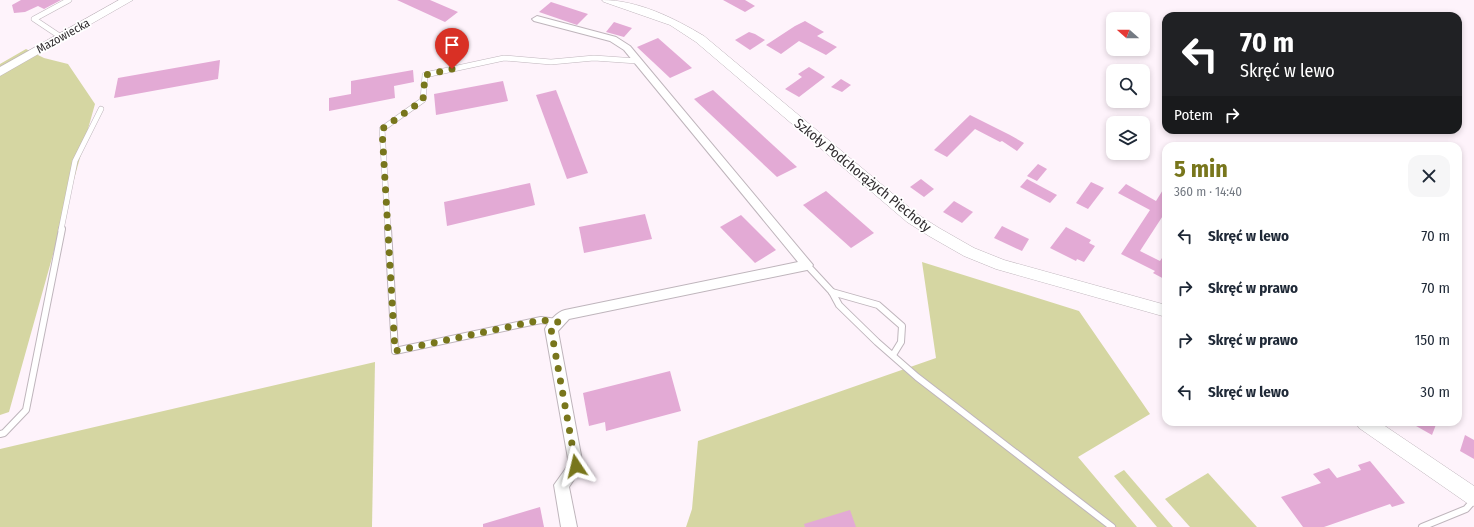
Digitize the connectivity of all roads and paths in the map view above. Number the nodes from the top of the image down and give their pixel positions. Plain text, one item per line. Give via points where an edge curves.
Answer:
1 (69, 0) edge
2 (127, 0) edge
3 (608, 0) edge
4 (537, 19) dead end
5 (62, 37) junction
6 (637, 61) junction
7 (0, 72) edge
8 (101, 110) dead end
9 (807, 265) junction
10 (832, 292) junction
11 (1162, 310) edge
12 (558, 322) junction
13 (893, 355) junction
14 (1371, 426) edge
15 (0, 434) edge
16 (1474, 496) edge
17 (1474, 500) edge
18 (569, 527) edge
19 (1112, 527) edge
20 (1422, 527) edge

1 - 5 lane via 34,19
2 - 5 street, Mazowiecka
3 - 11 street, Szkoły Podchorążych Piechoty via 674,23 700,39 912,218 969,252 1001,265
4 - 6 street via 613,39 627,48
5 - 7 street, Mazowiecka
6 - 9 street
6 - 12 lane via 594,58 551,62 504,58 425,75 423,100 382,129 395,351 541,320
8 - 15 lane via 74,161 26,410
9 - 10 lane
9 - 12 street via 565,315
10 - 13 lane via 839,305
10 - 13 lane via 878,305 902,326 904,335
12 - 18 street via 551,329 576,466 561,485
13 - 19 lane via 917,377
14 - 16 street
17 - 20 lane via 1466,509

